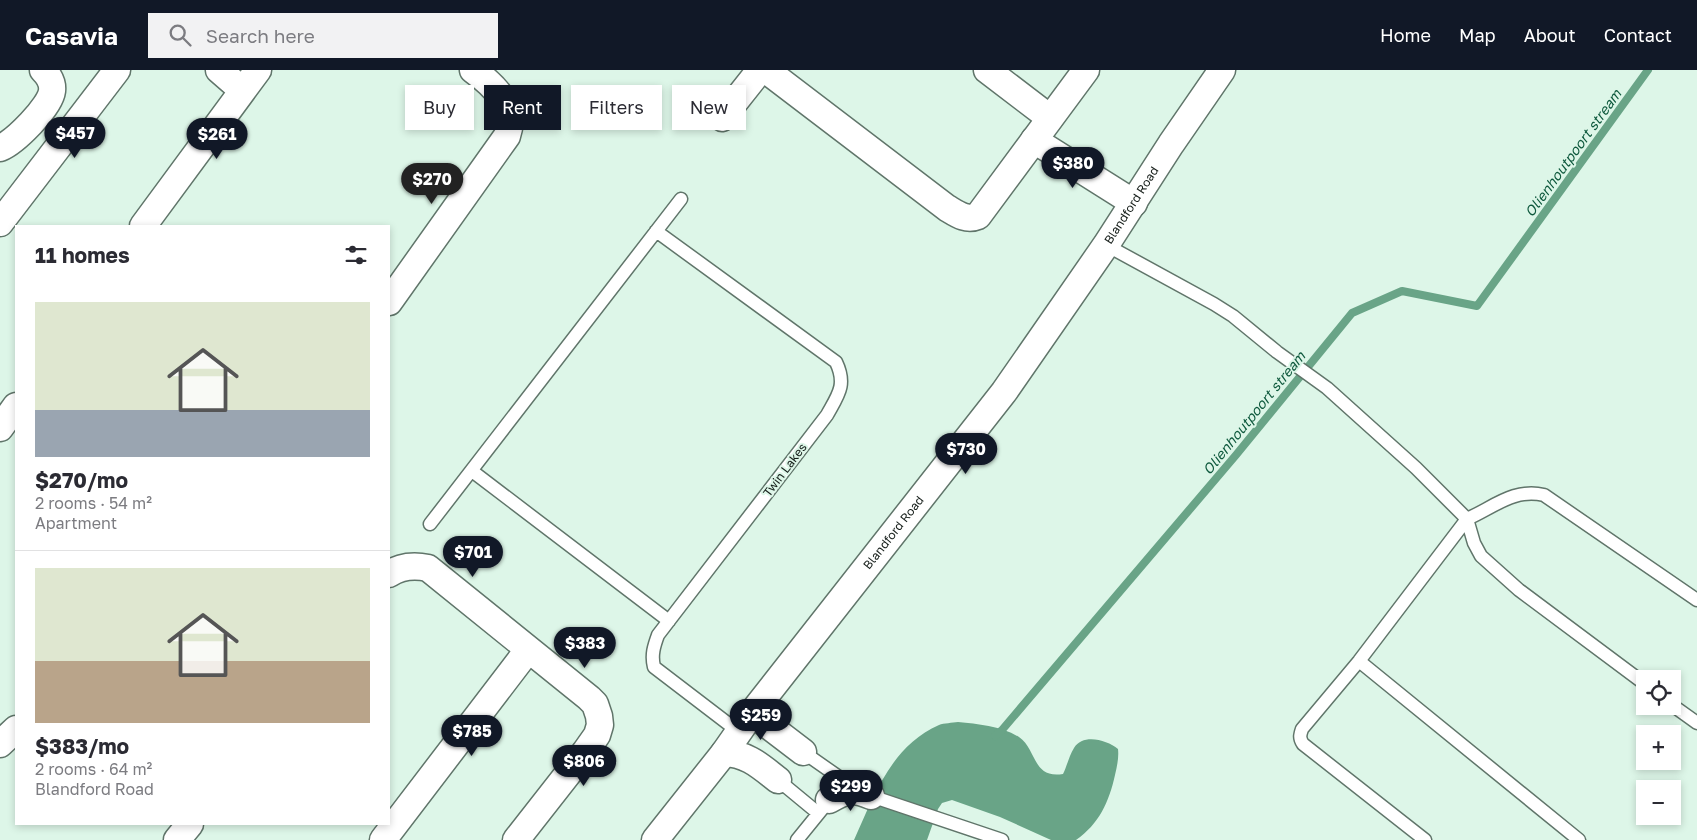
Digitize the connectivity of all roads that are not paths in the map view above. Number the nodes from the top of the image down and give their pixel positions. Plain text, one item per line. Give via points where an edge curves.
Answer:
1 (43, 70) edge
2 (117, 70) edge
3 (219, 70) edge
4 (258, 70) edge
5 (473, 70) edge
6 (760, 70) edge
7 (766, 70) edge
8 (987, 70) edge
9 (1086, 70) edge
10 (1222, 70) edge
11 (746, 88) edge
12 (242, 90) junction
13 (1050, 118) junction
14 (1034, 140) junction
15 (0, 148) edge
16 (681, 199) dead end
17 (1134, 202) junction
18 (0, 223) edge
19 (149, 224) edge
20 (656, 231) junction
21 (1106, 245) junction
22 (390, 301) edge
23 (15, 407) edge
24 (0, 428) edge
25 (472, 470) junction
26 (1467, 518) junction
27 (430, 524) dead end
28 (390, 573) edge
29 (1697, 600) edge
30 (669, 621) junction
31 (528, 650) junction
32 (1359, 660) junction
33 (1636, 677) edge
34 (1681, 711) edge
35 (745, 722) junction
36 (1697, 723) edge
37 (15, 730) edge
38 (0, 744) edge
39 (803, 752) joint
40 (724, 753) junction
41 (778, 780) joint
42 (866, 794) junction
43 (824, 806) junction
44 (189, 825) edge
45 (178, 840) edge
46 (383, 840) edge
47 (516, 840) edge
48 (655, 840) edge
49 (798, 840) edge
50 (1002, 840) edge
51 (1425, 840) edge
52 (1579, 840) edge

1 - 15 street via 52,85 52,94 21,134
2 - 18 street
3 - 12 street
4 - 12 street
5 - 22 street via 504,100 509,120 507,136
6 - 11 street
7 - 14 street via 947,208 965,218 978,216
8 - 13 street
9 - 13 street
10 - 17 street, Blandford Road
12 - 19 street
13 - 14 street
14 - 17 street
16 - 20 lane
17 - 21 street, Blandford Road
20 - 25 lane
20 - 30 lane, Twin Lakes via 836,362 841,373 839,393 827,415
21 - 26 lane via 1232,316 1327,388
21 - 35 street, Blandford Road via 1004,392
23 - 24 street
25 - 27 lane
25 - 30 lane
26 - 29 lane via 1516,495 1544,495
26 - 32 lane
26 - 33 lane via 1481,556 1519,590
28 - 31 street via 411,566 428,568
30 - 35 lane, Twin Lakes via 654,645 654,667
31 - 46 street
31 - 47 street via 589,698 598,710 600,725 586,752
32 - 51 lane via 1302,729 1300,739
32 - 52 lane
34 - 36 lane
35 - 39 street
35 - 40 street, Blandford Road
37 - 38 street
39 - 42 lane
40 - 41 street via 750,759
40 - 48 street, Blandford Road
41 - 43 lane
42 - 43 street via 843,792
42 - 50 lane
43 - 49 lane
44 - 45 street

